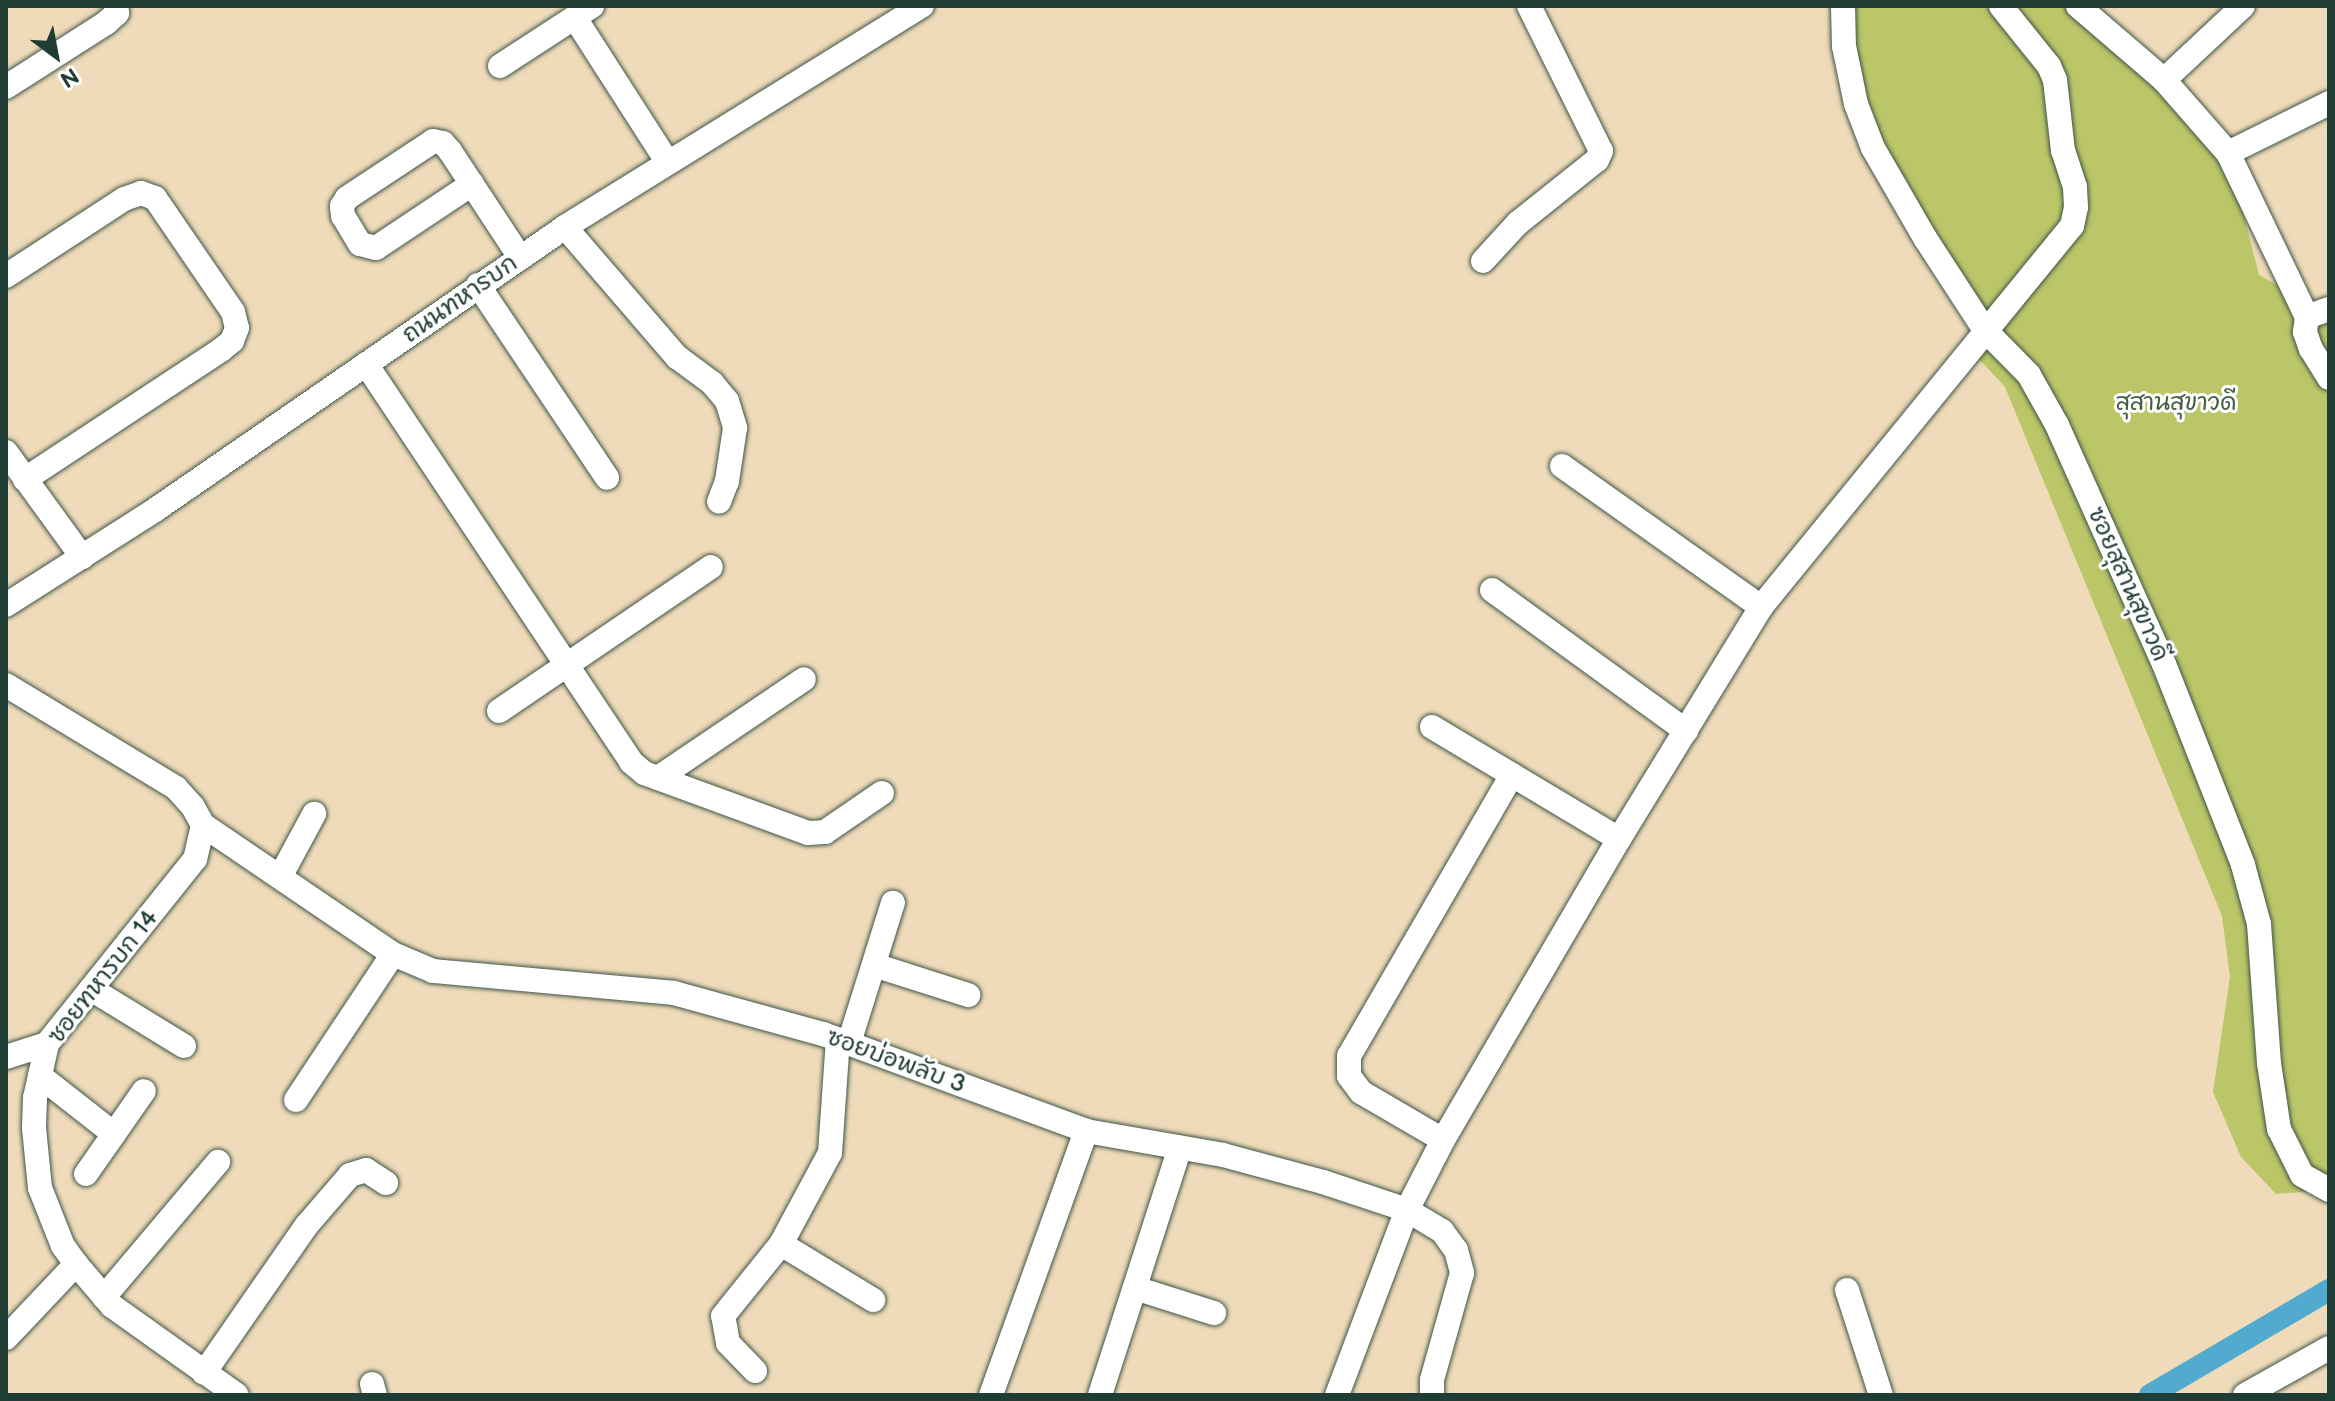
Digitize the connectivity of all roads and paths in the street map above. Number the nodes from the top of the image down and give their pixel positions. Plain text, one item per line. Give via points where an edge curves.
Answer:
1 (116, 6) edge
2 (922, 6) edge
3 (1529, 6) edge
4 (1843, 6) edge
5 (2001, 6) edge
6 (2078, 6) edge
7 (2243, 6) edge
8 (583, 12) edge
9 (890, 15) edge
10 (500, 66) dead end
11 (2164, 80) junction
12 (6, 87) edge
13 (2329, 103) edge
14 (2228, 153) junction
15 (668, 163) junction
16 (472, 184) junction
17 (565, 227) junction
18 (520, 257) junction
19 (1483, 261) dead end
20 (6, 276) edge
21 (478, 285) junction
22 (2318, 313) edge
23 (1984, 329) junction
24 (366, 364) junction
25 (2329, 378) edge
26 (6, 452) edge
27 (1562, 466) dead end
28 (607, 478) dead end
29 (25, 479) junction
30 (719, 502) dead end
31 (82, 557) junction
32 (711, 567) dead end
33 (1492, 590) dead end
34 (6, 605) edge
35 (1761, 607) junction
36 (569, 667) junction
37 (804, 679) dead end
38 (6, 685) edge
39 (499, 711) dead end
40 (1432, 727) dead end
41 (1686, 731) junction
42 (1512, 775) junction
43 (658, 778) junction
44 (882, 793) dead end
45 (314, 814) dead end
46 (203, 825) junction
47 (1619, 839) junction
48 (280, 877) junction
49 (893, 903) dead end
50 (393, 954) junction
51 (874, 965) junction
52 (91, 989) junction
53 (968, 995) dead end
54 (843, 1041) junction
55 (47, 1044) junction
56 (184, 1046) dead end
57 (6, 1057) edge
58 (40, 1076) junction
59 (144, 1091) dead end
60 (296, 1100) dead end
61 (1086, 1131) junction
62 (114, 1134) junction
63 (1443, 1140) junction
64 (1180, 1148) junction
65 (218, 1162) dead end
66 (86, 1174) dead end
67 (386, 1183) dead end
68 (2329, 1190) edge
69 (1407, 1210) junction
70 (781, 1244) junction
71 (76, 1264) junction
72 (1135, 1288) junction
73 (1847, 1290) dead end
74 (104, 1297) junction
75 (873, 1300) dead end
76 (1214, 1313) dead end
77 (6, 1338) edge
78 (2329, 1348) edge
79 (755, 1371) dead end
80 (204, 1373) junction
81 (237, 1395) edge
82 (991, 1395) edge
83 (1100, 1395) edge
84 (1337, 1395) edge
85 (1432, 1395) edge
86 (1881, 1395) edge
87 (2245, 1395) edge

1 - 12 street via 117,13 106,23
2 - 9 street, ถนนทหารบก
3 - 19 street via 1601,151
4 - 23 street, ซอยสุสานสุขาวดี via 1853,90 1873,148
5 - 23 street via 2055,80 2076,207 2072,226 2050,257
6 - 11 street
7 - 11 street
8 - 10 street
8 - 15 street
9 - 15 street, ถนนทหารบก
11 - 14 street
13 - 14 street
14 - 22 street
15 - 17 street, ถนนทหารบก
16 - 16 street via 376,248 360,244 343,216 347,198 433,141 443,143
16 - 18 street
17 - 18 street, ถนนทหารบก
17 - 30 street via 677,357 727,401 735,428
18 - 21 street, ถนนทหารบก
20 - 29 street via 141,193 155,198 233,312 237,328 221,350
21 - 24 street, ถนนทหารบก
21 - 28 street
22 - 25 street via 2305,332
23 - 35 street
23 - 68 street, ซอยสุสานสุขาวดี via 2029,375 2057,425 2170,678 2243,865 2259,924 2279,1129 2302,1175
24 - 31 street, ถนนทหารบก
24 - 36 street
26 - 29 street
27 - 35 street
29 - 31 street
31 - 34 street, ถนนทหารบก
32 - 36 street
33 - 41 street
35 - 41 street
36 - 39 street
36 - 43 street via 631,762
37 - 43 street
38 - 46 street via 176,788
40 - 42 street
41 - 47 street
42 - 47 street
42 - 63 street via 1349,1056 1349,1076 1361,1092
43 - 44 street via 808,833 825,832
45 - 48 street
46 - 48 street, ซอยบ่อพลับ 3
46 - 52 street, ซอยทหารบก 14 via 195,859
47 - 63 street
48 - 50 street, ซอยบ่อพลับ 3
49 - 51 street
50 - 54 street, ซอยบ่อพลับ 3 via 433,971 473,977 674,993
50 - 60 street
51 - 53 street
51 - 54 street
52 - 55 street, ซอยทหารบก 14
52 - 56 street
54 - 61 street, ซอยบ่อพลับ 3
54 - 70 street via 830,1153
55 - 57 street
55 - 58 street, ซอยทหารบก 14
58 - 62 street
58 - 71 street, ซอยทหารบก 14 via 34,1128 40,1188 63,1246
59 - 62 street
61 - 64 street, ซอยบ่อพลับ 3
61 - 82 street
62 - 66 street
63 - 69 street
64 - 69 street, ซอยบ่อพลับ 3 via 1323,1182
64 - 72 street
65 - 74 street
67 - 80 street via 366,1170 350,1175 307,1225
69 - 84 street
69 - 85 street, ซอยบ่อพลับ 3 via 1442,1231 1456,1250 1462,1273
70 - 75 street
70 - 79 street via 723,1316 728,1343
71 - 74 street, ซอยทหารบก 14
71 - 77 street
72 - 76 street
72 - 83 street
73 - 86 street
74 - 80 street, ซอยทหารบก 14
78 - 87 street
80 - 81 street, ซอยทหารบก 14

